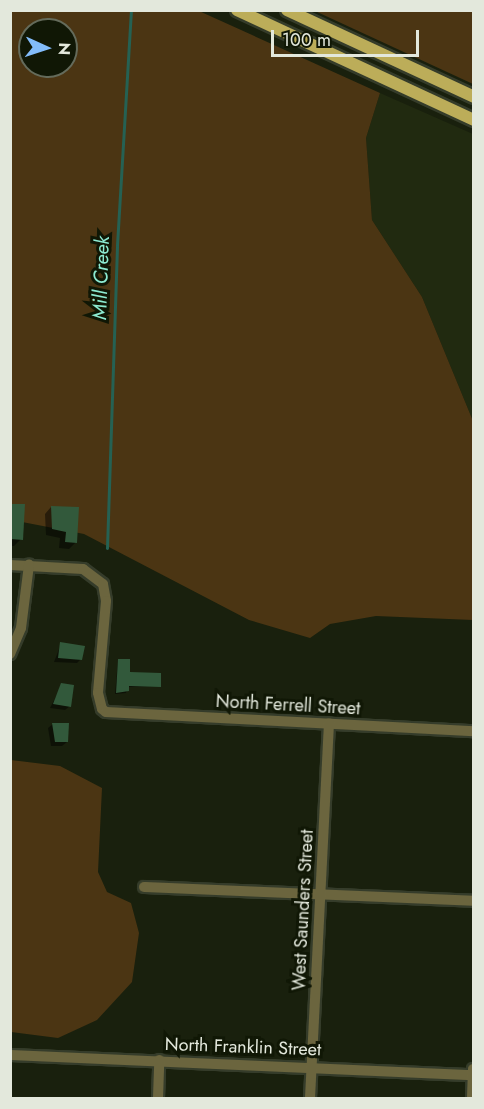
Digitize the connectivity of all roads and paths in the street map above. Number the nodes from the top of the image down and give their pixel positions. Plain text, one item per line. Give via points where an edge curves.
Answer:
1 (237, 10) edge
2 (287, 10) edge
3 (474, 97) edge
4 (472, 118) edge
5 (10, 565) edge
6 (29, 566) junction
7 (10, 654) edge
8 (329, 723) junction
9 (474, 731) edge
10 (144, 887) dead end
11 (320, 893) junction
12 (474, 902) edge
13 (10, 1055) edge
14 (159, 1060) junction
15 (312, 1066) junction
16 (474, 1068) edge
17 (473, 1075) edge
18 (158, 1098) edge
19 (310, 1098) edge
20 (472, 1098) edge

1 - 4 main road
2 - 3 main road
5 - 6 street
6 - 7 street via 21,628
6 - 8 street, North Ferrell Street via 82,569 97,577 106,601 98,682 102,709 115,714
8 - 9 street, North Ferrell Street
8 - 11 street, West Saunders Street
10 - 11 street
11 - 12 street
11 - 15 street, West Saunders Street
13 - 14 street, North Franklin Street
14 - 15 street, North Franklin Street
14 - 18 street
15 - 17 street, North Franklin Street
15 - 19 street, West Saunders Street
16 - 17 street
17 - 20 street

